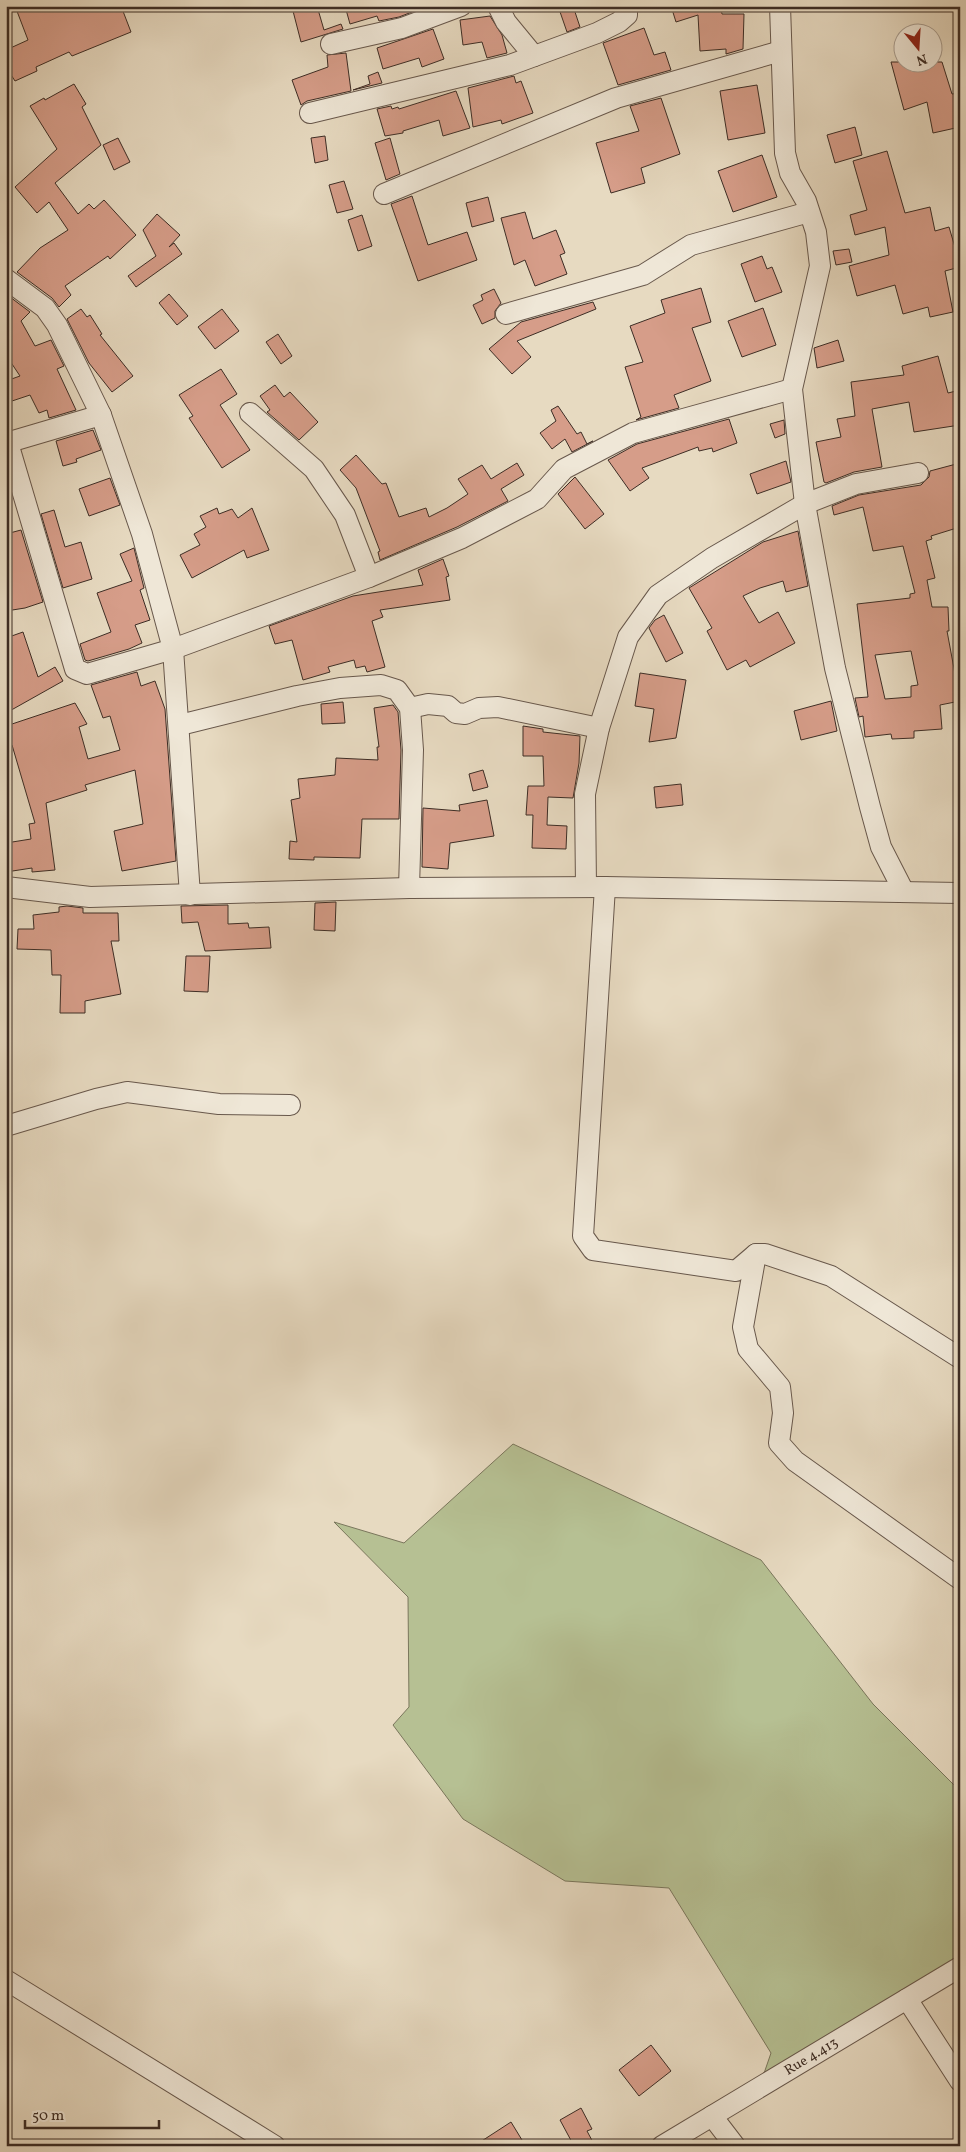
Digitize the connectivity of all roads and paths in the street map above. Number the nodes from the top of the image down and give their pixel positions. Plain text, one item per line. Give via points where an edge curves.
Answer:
1 (461, 6) edge
2 (498, 6) edge
3 (627, 6) edge
4 (780, 6) edge
5 (332, 44) dead end
6 (781, 51) junction
7 (534, 56) junction
8 (310, 113) dead end
9 (384, 194) dead end
10 (809, 212) junction
11 (6, 279) edge
12 (506, 314) dead end
13 (792, 389) junction
14 (250, 413) dead end
15 (102, 415) junction
16 (7, 443) edge
17 (918, 473) dead end
18 (805, 504) junction
19 (369, 577) junction
20 (172, 649) junction
21 (410, 708) junction
22 (180, 725) junction
23 (599, 728) junction
24 (6, 887) edge
25 (596, 887) junction
26 (409, 888) junction
27 (904, 892) junction
28 (960, 893) edge
29 (190, 895) junction
30 (290, 1105) dead end
31 (6, 1126) edge
32 (756, 1254) junction
33 (960, 1358) edge
34 (960, 1579) edge
35 (960, 1967) edge
36 (6, 1980) edge
37 (907, 1999) junction
38 (960, 2081) edge
39 (712, 2116) junction
40 (275, 2146) edge
41 (662, 2146) edge
42 (735, 2146) edge

1 - 5 street via 402,28
2 - 7 street via 506,22
3 - 7 street via 627,15 619,22
4 - 6 street
6 - 9 street via 616,98
6 - 10 street via 785,153 790,173
7 - 8 street via 510,65
10 - 12 street via 691,245 643,275
10 - 13 street via 816,232 820,266
11 - 15 street via 45,308
13 - 18 street
13 - 19 street via 633,433 564,469 537,499 508,515
14 - 19 street via 314,469 345,515
15 - 16 street
15 - 20 street via 142,534
16 - 20 street via 74,669 87,674
17 - 18 street via 856,484
18 - 23 street via 712,558 658,595 628,637
18 - 27 street via 835,668 870,808 881,847
19 - 20 street
20 - 22 street
21 - 22 street via 397,690 381,685 340,688
21 - 23 street via 428,704 448,706 465,714 478,708 498,707
21 - 26 street via 413,750
22 - 29 street
23 - 25 street via 585,794
24 - 29 street via 90,897
25 - 26 street
25 - 27 street
25 - 32 street via 583,1236 593,1250 736,1271
26 - 29 street
27 - 28 street
30 - 31 street via 219,1104 127,1092
32 - 33 street via 765,1254 831,1276
32 - 34 street via 744,1327 748,1349 780,1387 783,1413 779,1444 795,1461
35 - 37 street, Rue 4.413
36 - 40 street
37 - 38 street
37 - 39 street, Rue 4.413
39 - 41 street, Rue 4.413
39 - 42 street

